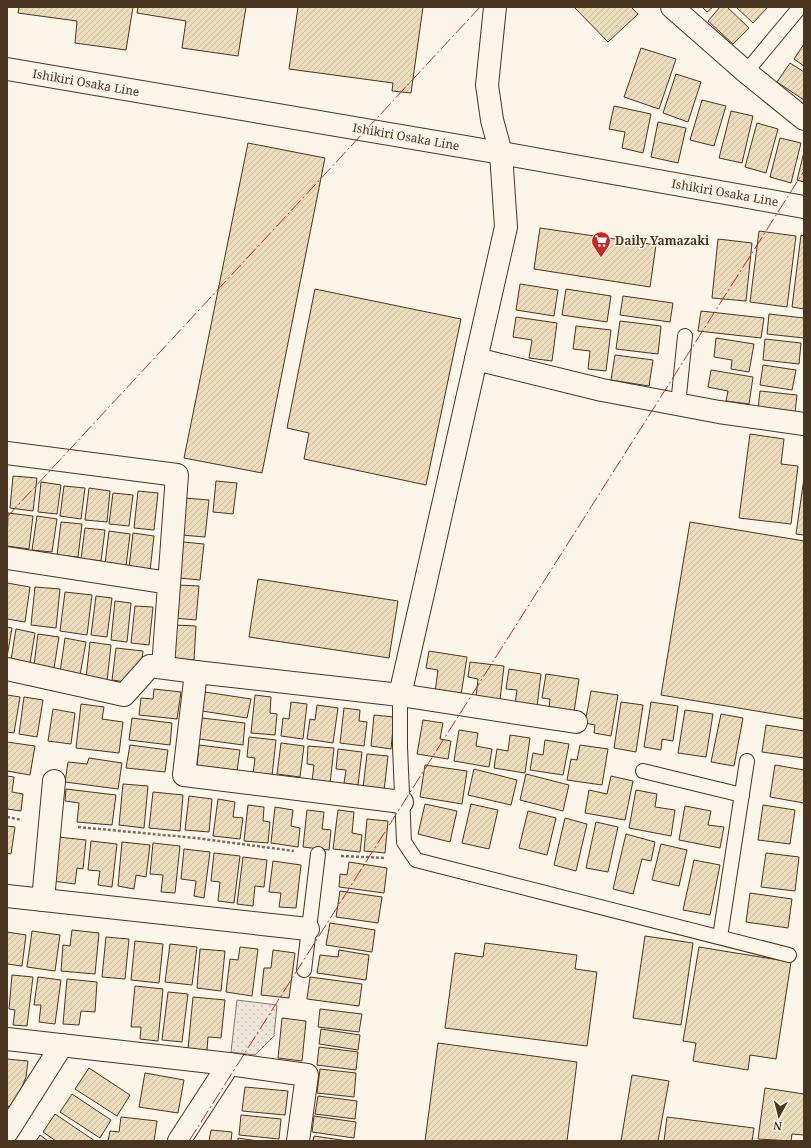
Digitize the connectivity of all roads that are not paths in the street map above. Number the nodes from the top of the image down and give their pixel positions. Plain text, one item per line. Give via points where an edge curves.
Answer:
1 (495, 7) edge
2 (672, 7) edge
3 (800, 7) edge
4 (7, 69) edge
5 (746, 72) junction
6 (804, 119) edge
7 (502, 153) junction
8 (804, 207) edge
9 (685, 336) dead end
10 (476, 359) junction
11 (678, 405) junction
12 (804, 424) edge
13 (7, 453) edge
14 (7, 558) edge
15 (169, 583) junction
16 (162, 667) junction
17 (7, 669) edge
18 (196, 672) junction
19 (400, 695) junction
20 (576, 722) dead end
21 (747, 761) dead end
22 (643, 771) dead end
23 (54, 781) dead end
24 (742, 794) junction
25 (402, 802) junction
26 (318, 854) road end
27 (7, 896) edge
28 (43, 900) junction
29 (308, 929) junction
30 (720, 937) junction
31 (789, 955) dead end
32 (304, 970) dead end
33 (7, 1039) edge
34 (62, 1046) junction
35 (229, 1064) junction
36 (7, 1132) edge
37 (179, 1141) edge
38 (298, 1141) edge

1 - 7 street via 487,85 492,120
2 - 5 street
3 - 5 lane
4 - 7 street, Ishikiri Osaka Line
5 - 6 street
7 - 8 street, Ishikiri Osaka Line
7 - 10 street via 506,227
9 - 11 lane
10 - 11 street via 602,390
10 - 19 street
11 - 12 street
13 - 15 street via 177,475
14 - 15 street
15 - 16 street
16 - 17 street via 150,666 124,695
16 - 18 street
18 - 19 street
18 - 25 street via 184,775
19 - 20 street
19 - 25 lane
21 - 24 lane
22 - 24 lane
23 - 28 street
24 - 30 lane
25 - 30 lane via 404,842 416,860
26 - 29 lane
27 - 28 street
28 - 29 street
29 - 32 lane
30 - 31 lane
33 - 34 street
34 - 35 street
34 - 36 street
35 - 37 street
35 - 38 street via 307,1075

